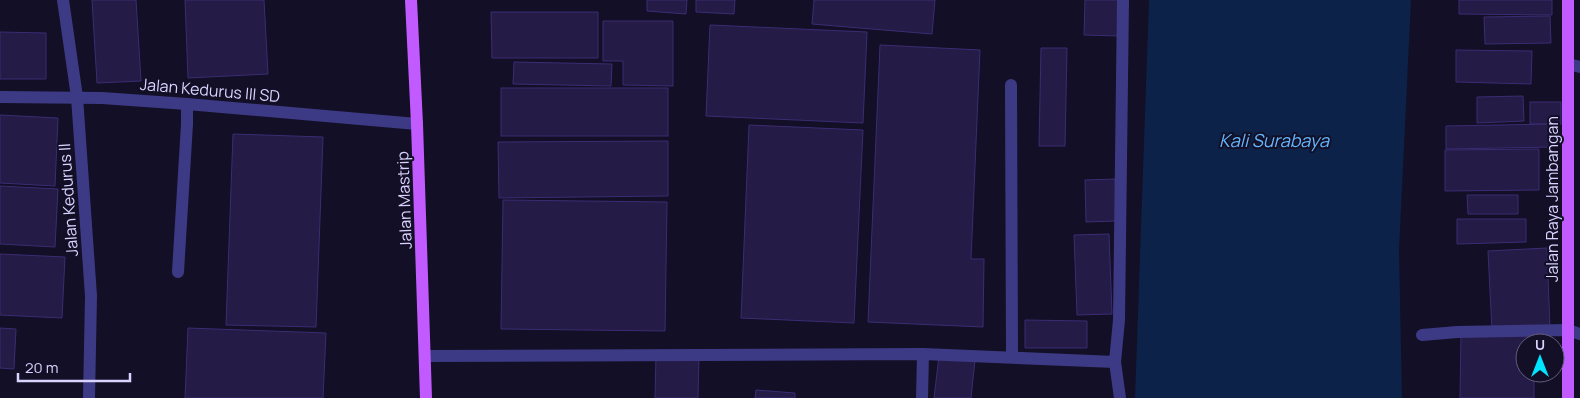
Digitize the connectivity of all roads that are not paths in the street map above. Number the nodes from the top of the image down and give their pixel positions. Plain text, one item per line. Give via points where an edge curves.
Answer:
1 (63, 0) edge
2 (411, 0) edge
3 (1124, 0) edge
4 (1568, 0) edge
5 (1574, 66) edge
6 (1011, 85) dead end
7 (0, 97) edge
8 (77, 97) junction
9 (186, 104) junction
10 (417, 124) junction
11 (178, 272) dead end
12 (1574, 332) edge
13 (1422, 335) dead end
14 (922, 354) junction
15 (425, 356) junction
16 (1012, 358) junction
17 (1115, 362) junction
18 (89, 398) edge
19 (426, 398) edge
20 (922, 398) edge
21 (1120, 398) edge
22 (1568, 398) edge

1 - 8 street, Jalan Kedurus II
2 - 10 main road, Jalan Mastrip
3 - 17 street via 1119,320
4 - 5 main road, Jalan Raya Jambangan
5 - 12 main road, Jalan Raya Jambangan
6 - 16 street
7 - 8 street, Jalan Kedurus III SD
8 - 9 street, Jalan Kedurus III SD
8 - 18 street, Jalan Kedurus II via 91,296
9 - 10 street, Jalan Kedurus III SD
9 - 11 street
10 - 15 main road, Jalan Mastrip
12 - 13 street
12 - 22 main road, Jalan Raya Jambangan
14 - 15 street
14 - 16 street
14 - 20 street
15 - 19 main road, Jalan Mastrip
16 - 17 street
17 - 21 street

